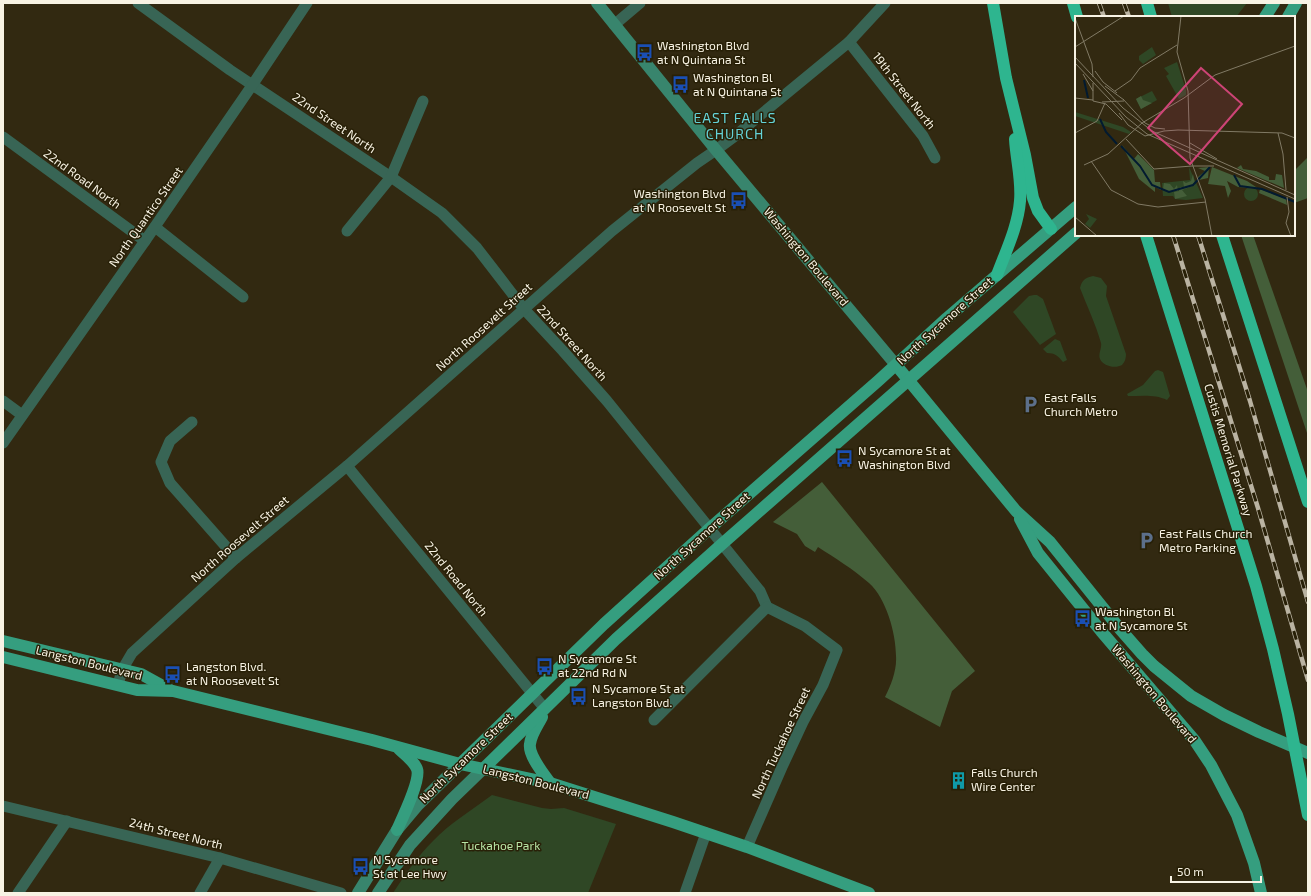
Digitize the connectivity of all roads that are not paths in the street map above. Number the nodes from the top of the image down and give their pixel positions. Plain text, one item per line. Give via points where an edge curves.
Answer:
1 (138, 3) edge
2 (307, 3) edge
3 (597, 3) edge
4 (640, 3) edge
5 (885, 3) edge
6 (993, 3) edge
7 (1072, 3) edge
8 (1147, 3) edge
9 (1274, 3) edge
10 (1296, 3) edge
11 (1077, 16) edge
12 (1151, 16) edge
13 (1266, 16) edge
14 (1289, 16) edge
15 (614, 25) junction
16 (849, 42) junction
17 (253, 84) junction
18 (423, 101) dead end
19 (1014, 110) junction
20 (3, 138) edge
21 (716, 150) junction
22 (934, 158) dead end
23 (390, 177) junction
24 (1075, 208) edge
25 (155, 228) junction
26 (1051, 229) junction
27 (347, 231) dead end
28 (1075, 234) edge
29 (1146, 236) edge
30 (1222, 236) edge
31 (145, 241) junction
32 (1061, 245) junction
33 (997, 275) junction
34 (243, 298) dead end
35 (524, 309) junction
36 (896, 365) junction
37 (909, 379) junction
38 (3, 400) edge
39 (22, 414) junction
40 (192, 422) dead end
41 (3, 443) edge
42 (347, 466) junction
43 (1308, 502) edge
44 (1016, 511) junction
45 (709, 529) junction
46 (722, 544) junction
47 (236, 558) junction
48 (767, 607) junction
49 (3, 641) edge
50 (3, 657) edge
51 (122, 670) junction
52 (118, 686) junction
53 (172, 691) junction
54 (533, 694) junction
55 (546, 709) junction
56 (654, 720) dead end
57 (398, 748) junction
58 (1308, 753) edge
59 (460, 764) junction
60 (484, 768) junction
61 (550, 783) junction
62 (3, 806) edge
63 (1308, 815) edge
64 (67, 822) junction
65 (397, 830) junction
66 (706, 833) junction
67 (747, 848) junction
68 (220, 858) junction
69 (18, 893) edge
70 (200, 893) edge
71 (341, 893) edge
72 (358, 893) edge
73 (378, 893) edge
74 (685, 893) edge
75 (869, 893) edge
76 (1261, 893) edge

1 - 17 street, 22nd Street North
2 - 17 street, North Quantico Street
3 - 15 main road, Washington Boulevard
4 - 15 street
5 - 16 street, North Roosevelt Street
6 - 19 highway
7 - 11 highway
8 - 12 highway
9 - 13 main road
10 - 14 main road
15 - 21 main road, Washington Boulevard
16 - 21 street, North Roosevelt Street
16 - 22 street, 19th Street North via 923,136
17 - 23 street, 22nd Street North
17 - 25 street, North Quantico Street
18 - 23 street
19 - 26 highway via 1032,198
19 - 33 highway via 1020,200 1015,225
20 - 31 street, 22nd Road North
21 - 35 street, North Roosevelt Street via 696,163 612,231
21 - 36 main road, Washington Boulevard
23 - 27 street
23 - 35 street, 22nd Street North via 442,213 477,248
24 - 26 main road, North Sycamore Street
25 - 31 street, North Quantico Street
25 - 34 street
26 - 32 main road
26 - 33 main road, North Sycamore Street
28 - 32 main road, North Sycamore Street
29 - 63 highway, Custis Memorial Parkway via 1257,593 1288,714
30 - 43 highway
31 - 39 street, North Quantico Street
32 - 37 main road, North Sycamore Street
33 - 36 main road, North Sycamore Street
35 - 42 street, North Roosevelt Street
35 - 45 street, 22nd Street North via 607,401
36 - 37 main road, Washington Boulevard
36 - 45 main road, North Sycamore Street
37 - 44 main road, Washington Boulevard
37 - 46 main road, North Sycamore Street
38 - 39 street
39 - 41 street, North Quantico Street
40 - 47 street via 170,441 161,462 170,483
42 - 47 street, North Roosevelt Street
42 - 54 street, 22nd Road North
44 - 58 main road, Washington Boulevard via 1050,542 1120,629 1154,666 1192,696 1224,715
44 - 76 main road, Washington Boulevard via 1038,553 1211,765 1237,815 1254,863
45 - 46 street, 22nd Street North
45 - 54 main road, North Sycamore Street via 604,624
46 - 48 street, 22nd Street North via 760,591
46 - 55 main road, North Sycamore Street via 616,638
47 - 51 street, North Roosevelt Street via 132,652
48 - 56 street
48 - 67 street, North Tuckahoe Street via 805,626 837,650
49 - 51 main road, Langston Boulevard
50 - 52 main road, Langston Boulevard
51 - 52 street, North Roosevelt Street
51 - 53 main road, Langston Boulevard via 141,674
52 - 53 main road, Langston Boulevard via 137,690
53 - 57 main road, Langston Boulevard
54 - 55 street, 22nd Road North
54 - 59 main road, North Sycamore Street
55 - 60 main road, North Sycamore Street
55 - 61 main road via 530,748 531,754
57 - 59 main road, Langston Boulevard
57 - 65 main road via 415,765 418,774
59 - 60 main road, Langston Boulevard
59 - 65 main road, North Sycamore Street via 418,805
60 - 61 main road, Langston Boulevard
60 - 73 main road, North Sycamore Street via 410,845
61 - 66 main road, Langston Boulevard
62 - 64 street, 24th Street North
64 - 68 street, 24th Street North
64 - 69 street
65 - 72 main road, North Sycamore Street
66 - 67 main road, Langston Boulevard
66 - 74 street
67 - 75 main road, Langston Boulevard
68 - 70 street
68 - 71 street, 24th Street North

